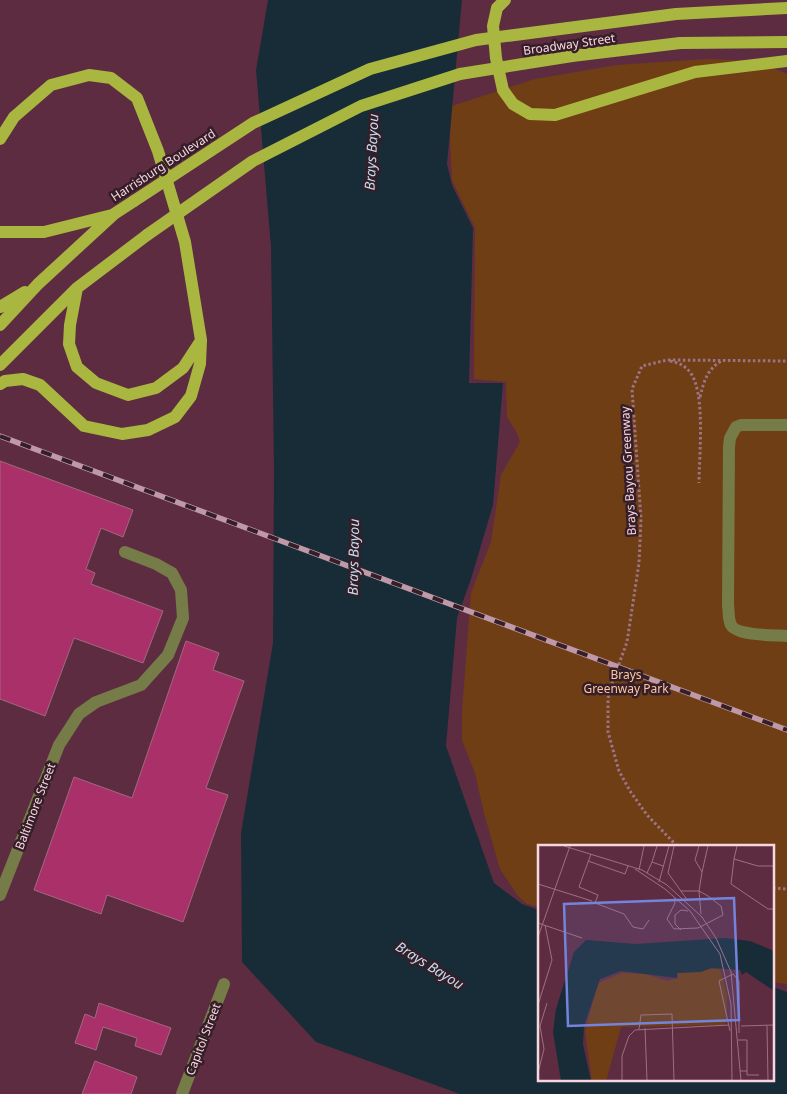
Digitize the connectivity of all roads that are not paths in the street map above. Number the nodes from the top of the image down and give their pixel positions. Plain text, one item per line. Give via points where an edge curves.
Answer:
1 (504, 0) edge
2 (787, 8) edge
3 (787, 42) edge
4 (787, 61) edge
5 (370, 70) joint
6 (0, 139) edge
7 (114, 214) junction
8 (0, 232) edge
9 (38, 284) junction
10 (77, 288) junction
11 (0, 308) edge
12 (0, 325) edge
13 (201, 340) junction
14 (0, 365) edge
15 (0, 384) edge
16 (787, 425) edge
17 (125, 552) dead end
18 (787, 636) edge
19 (0, 895) edge
20 (224, 984) dead end
21 (182, 1094) edge

1 - 4 main road via 497,8 493,26 503,90 513,104 530,114 555,115 695,72
2 - 5 main road, Broadway Street, bridge via 676,14 476,40
3 - 10 main road, Broadway Street, bridge via 680,43 572,56 460,74 361,106 253,161
5 - 7 main road, Harrisburg Boulevard, bridge via 252,123
6 - 13 main road via 14,117 51,85 89,75 111,78 137,98 158,151 185,242
7 - 8 main road via 44,232
7 - 9 main road, Harrisburg Boulevard
9 - 11 main road
9 - 12 main road, Harrisburg Boulevard
10 - 13 main road via 69,344 77,367 96,383 128,395 156,388 183,368
10 - 14 main road
13 - 15 main road via 200,364 191,396 175,417 148,430 122,434 84,426 40,385 23,379
16 - 18 street via 741,425 736,427 730,438 728,605 734,629
17 - 19 street, Baltimore Street via 172,573 181,590 183,618 168,655 141,685 96,702 79,714 59,745
20 - 21 street, Capitol Street

